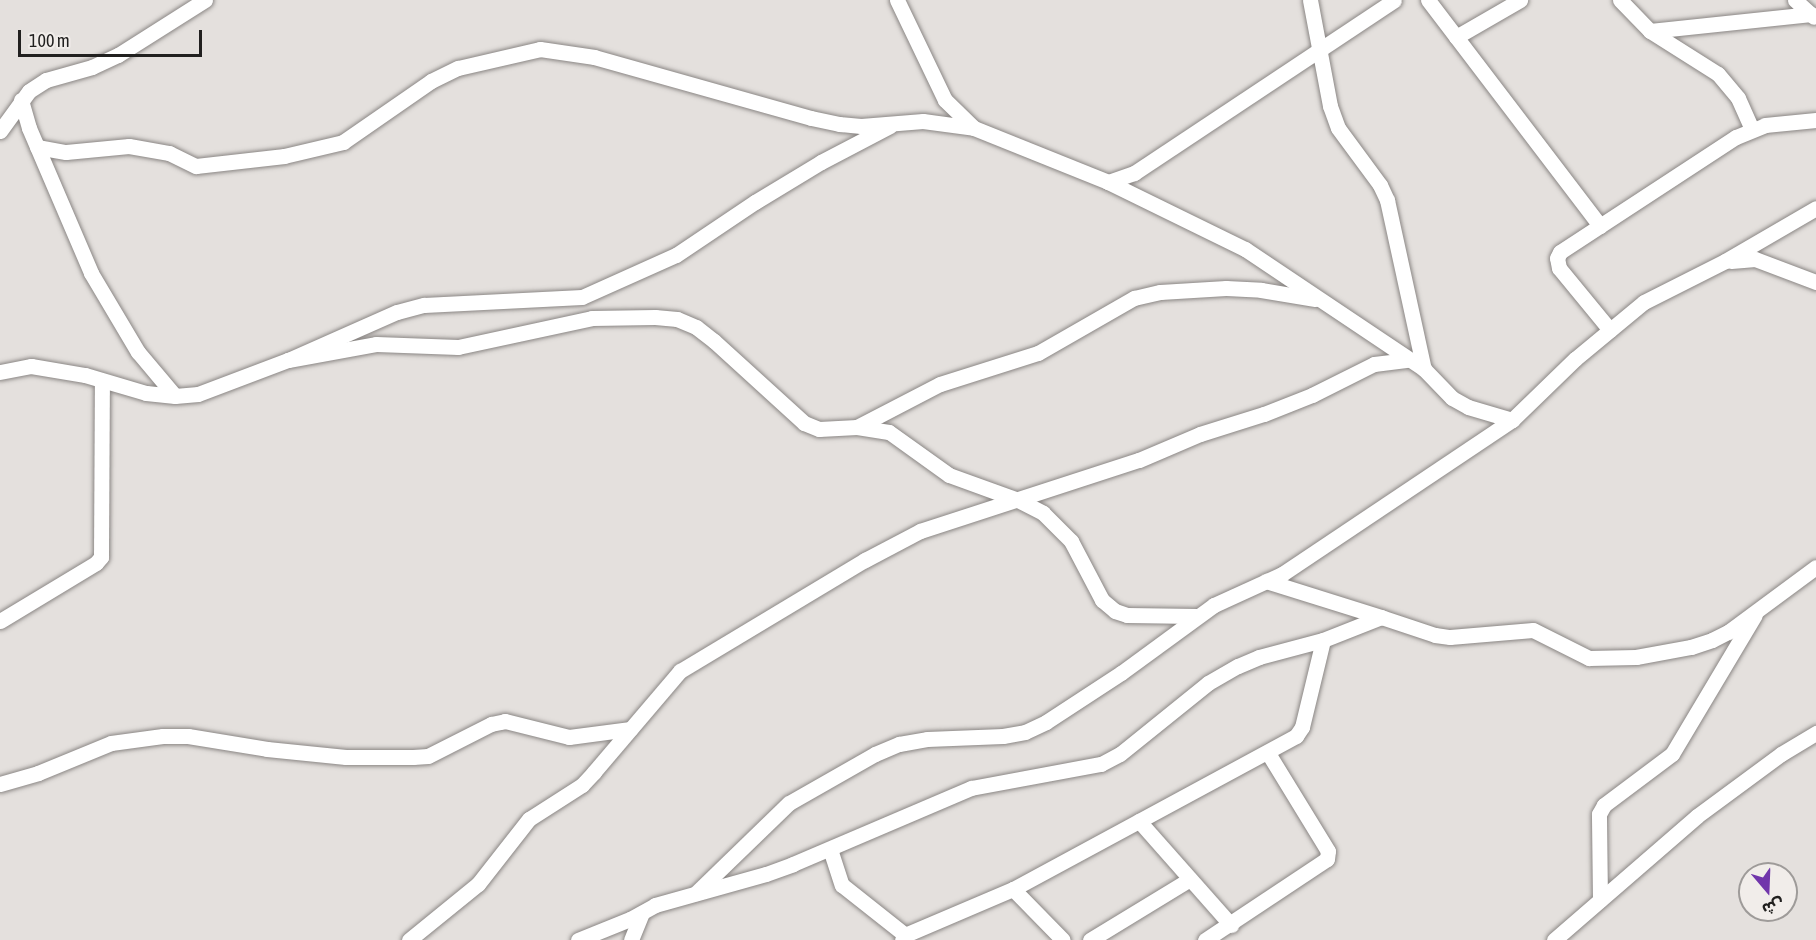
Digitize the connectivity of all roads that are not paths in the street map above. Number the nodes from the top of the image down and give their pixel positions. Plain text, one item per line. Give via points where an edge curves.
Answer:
1 (204, 0) edge
2 (897, 0) edge
3 (1310, 0) edge
4 (1393, 0) edge
5 (1428, 0) edge
6 (1520, 0) edge
7 (1620, 0) edge
8 (1795, 0) edge
9 (1814, 16) edge
10 (1650, 31) junction
11 (1456, 37) junction
12 (1318, 51) junction
13 (21, 100) junction
14 (1816, 120) edge
15 (900, 121) junction
16 (974, 128) junction
17 (1752, 129) junction
18 (0, 131) edge
19 (37, 147) junction
20 (1108, 182) junction
21 (1816, 208) edge
22 (1600, 226) junction
23 (1725, 261) junction
24 (1816, 282) edge
25 (1321, 300) junction
26 (1610, 330) junction
27 (288, 360) junction
28 (1408, 360) junction
29 (1424, 369) junction
30 (0, 372) edge
31 (102, 381) junction
32 (175, 396) junction
33 (1512, 420) junction
34 (857, 427) junction
35 (1018, 500) junction
36 (1816, 567) edge
37 (1266, 581) junction
38 (1758, 610) junction
39 (1197, 616) junction
40 (1381, 617) junction
41 (0, 621) edge
42 (1323, 640) junction
43 (630, 729) junction
44 (1816, 733) edge
45 (1268, 753) junction
46 (0, 784) edge
47 (1139, 821) junction
48 (830, 849) junction
49 (1190, 879) junction
50 (1013, 890) junction
51 (694, 895) junction
52 (1600, 900) junction
53 (642, 913) junction
54 (1231, 925) junction
55 (903, 938) edge
56 (409, 940) edge
57 (578, 940) edge
58 (631, 940) edge
59 (1063, 940) edge
60 (1090, 940) edge
61 (1205, 940) edge
62 (1554, 940) edge

1 - 13 street via 118,55 46,80
2 - 16 street via 945,100
3 - 12 street
4 - 12 street
5 - 11 street
6 - 11 street
7 - 10 street
8 - 9 street
9 - 10 street
10 - 17 street via 1718,74 1738,98
11 - 22 street
12 - 20 street via 1134,173
12 - 29 street via 1338,128 1387,200
13 - 18 street
13 - 19 street
14 - 17 street
15 - 16 street
15 - 19 street via 861,126 811,118 594,57 540,49 458,68 430,81 343,142 322,149 196,166 162,151 129,146 66,152
15 - 27 street via 802,173 676,255 600,290 582,297 424,305 370,322
16 - 20 street
17 - 22 street
19 - 32 street via 91,273 138,352
20 - 25 street via 1245,249
21 - 23 street
22 - 26 street via 1560,252 1557,258 1559,268
23 - 24 street via 1755,259
23 - 26 street via 1663,290
25 - 28 street
25 - 34 street via 1226,288 1160,292 1134,298 1038,354 940,384
26 - 33 street
27 - 32 street via 214,389
27 - 34 street via 375,344 458,347 592,318 677,319 714,341 804,423 819,429
28 - 29 street
28 - 35 street via 1374,364 1283,407
29 - 33 street via 1452,398
30 - 31 street via 32,366
31 - 32 street
31 - 41 street via 101,557
33 - 37 street via 1301,562
34 - 35 street via 889,432 950,475
35 - 39 street via 1058,526 1102,600 1115,612
35 - 43 street via 920,531 691,662
36 - 38 street
37 - 39 street
37 - 40 street
38 - 40 street via 1728,632 1691,647 1606,659 1578,655 1533,630 1435,636
38 - 52 street via 1672,754 1605,805 1599,814
39 - 51 street via 1121,672 1025,732 899,744 817,785 789,803
40 - 42 street
42 - 45 street via 1302,727 1296,736
42 - 48 street via 1238,666 1208,683 1120,754 1101,764 971,788
43 - 46 street via 569,736 506,721 490,724 428,756 413,757 346,757 163,735 111,744
43 - 56 street via 582,785 529,819 468,895
44 - 52 street via 1697,816
45 - 47 street
45 - 54 street via 1328,851 1327,859
47 - 49 street
47 - 50 street
48 - 51 street via 766,874
48 - 55 street via 842,885
49 - 54 street
49 - 60 street
50 - 55 street
50 - 59 street
51 - 53 street via 655,905
52 - 62 street
53 - 57 street
53 - 58 street
54 - 61 street

